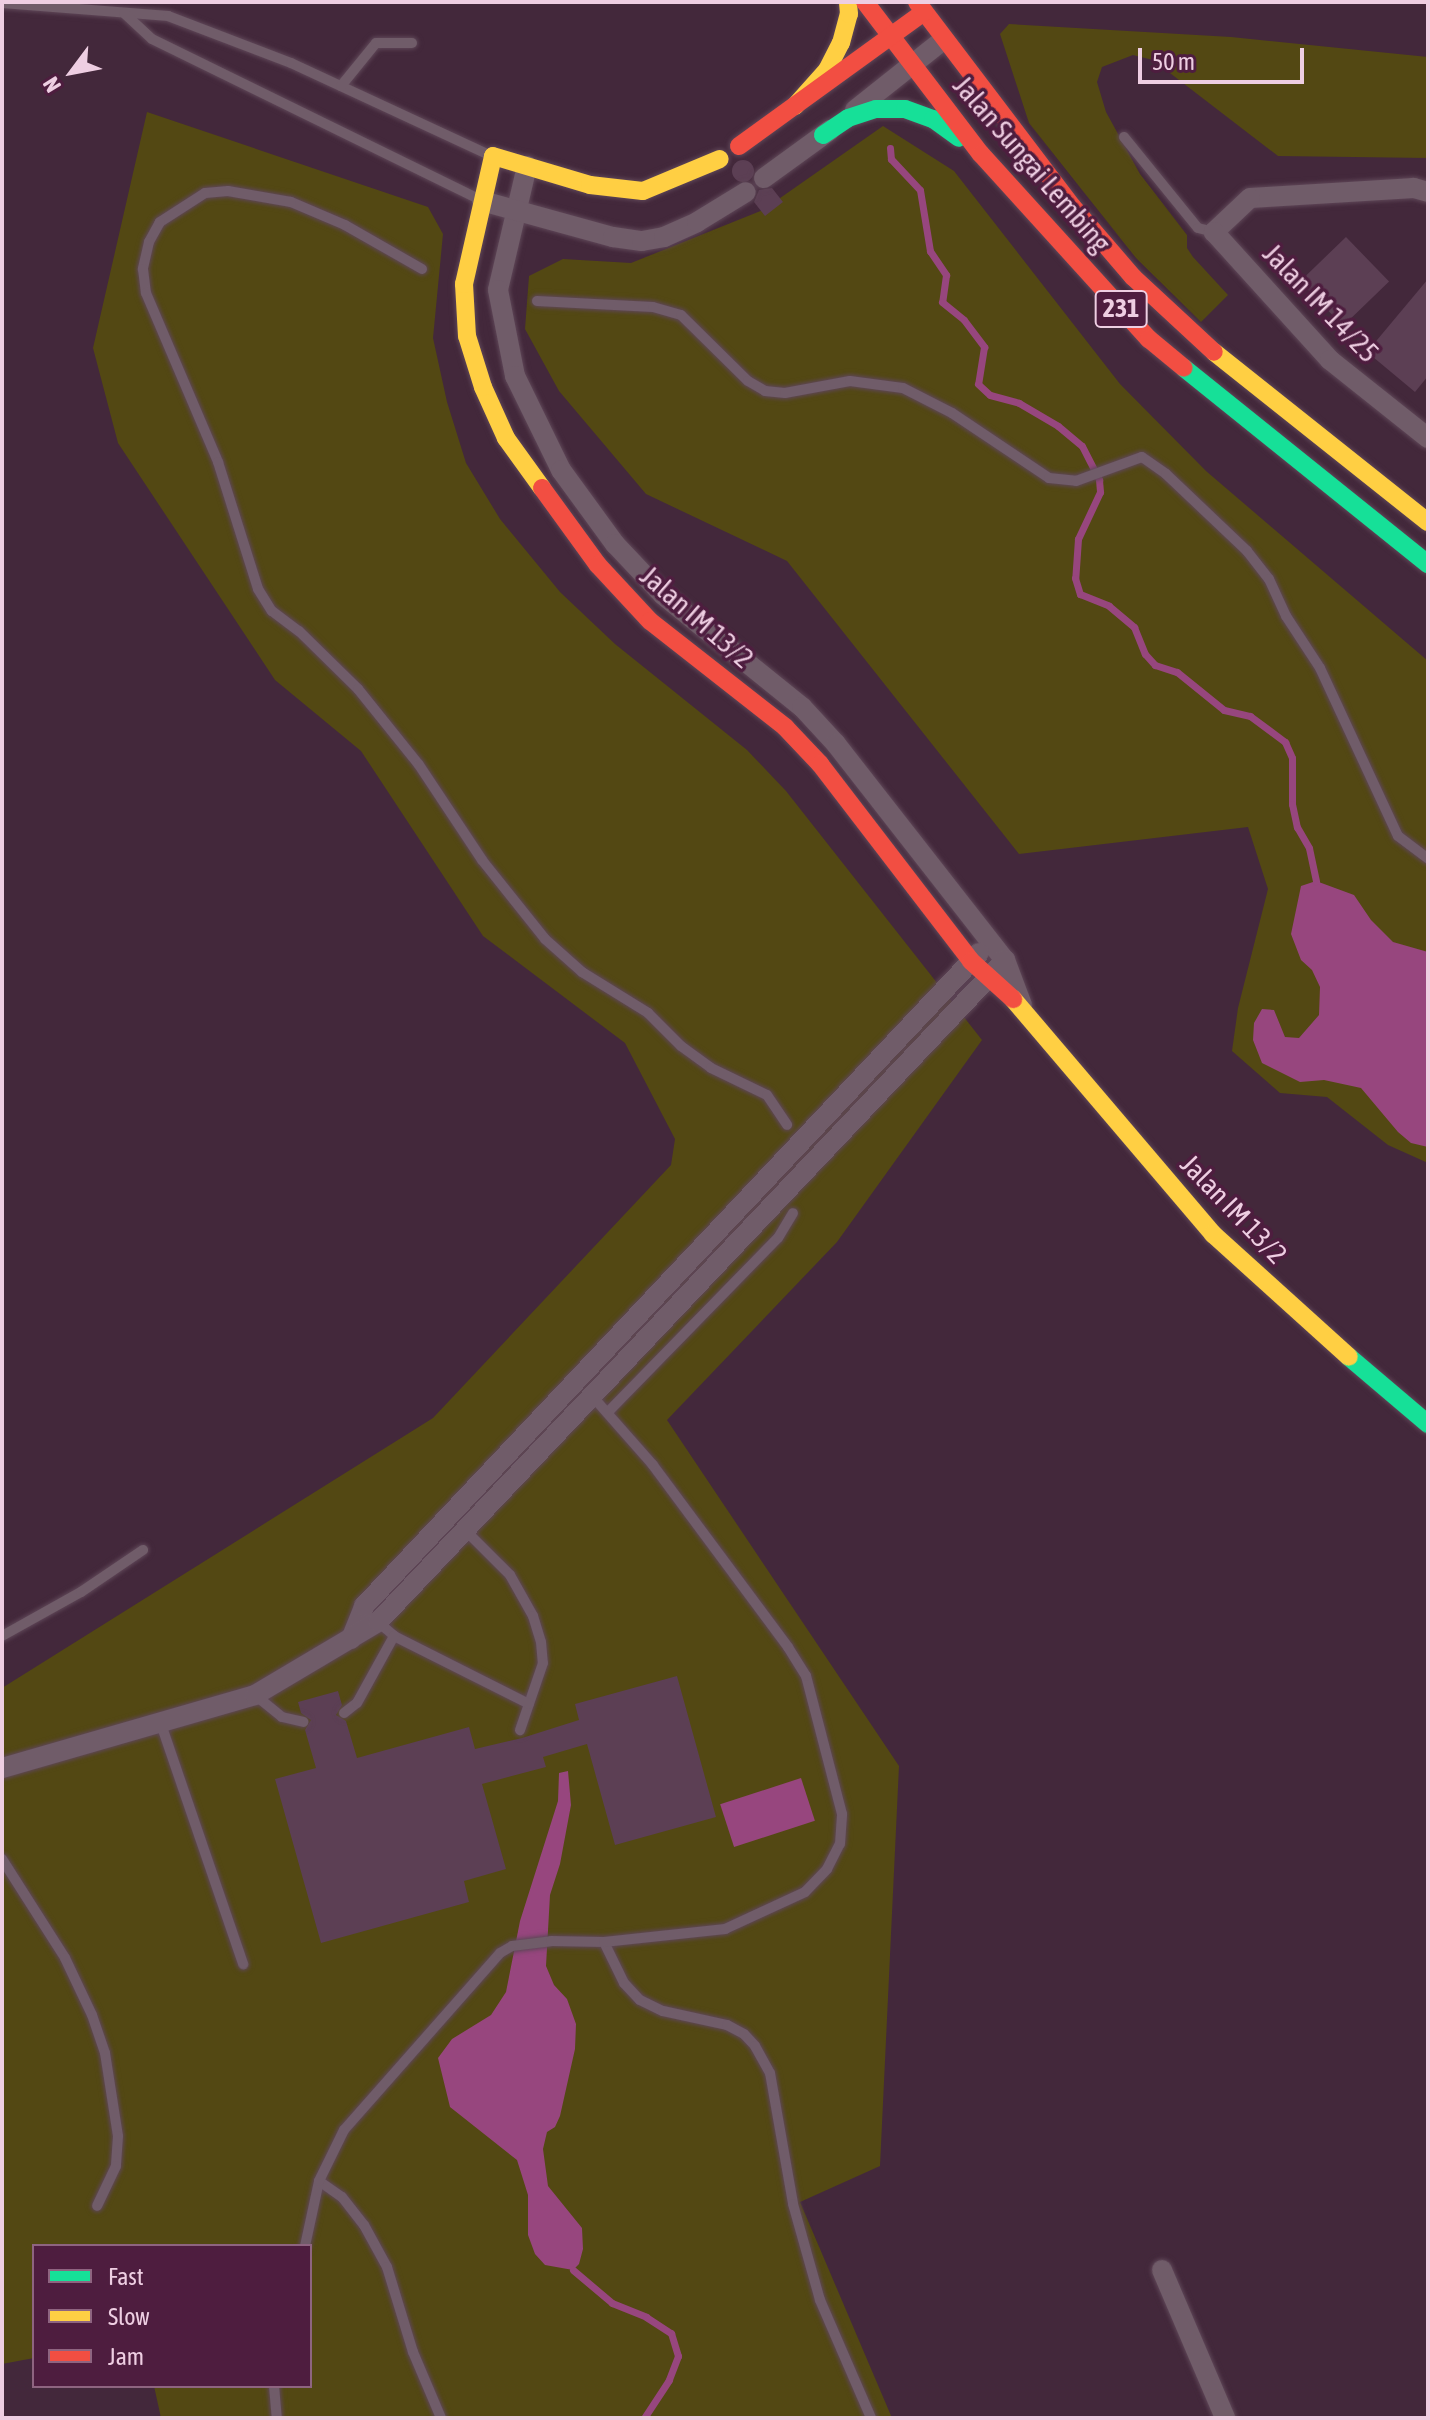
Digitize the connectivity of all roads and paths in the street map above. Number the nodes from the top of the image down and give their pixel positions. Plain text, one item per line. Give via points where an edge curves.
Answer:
1 (848, 2) edge
2 (865, 2) edge
3 (2, 3) edge
4 (920, 7) edge
5 (123, 12) junction
6 (889, 37) junction
7 (943, 40) junction
8 (412, 43) dead end
9 (911, 65) junction
10 (341, 86) junction
11 (795, 106) junction
12 (823, 135) junction
13 (1124, 137) dead end
14 (739, 146) dead end
15 (981, 154) junction
16 (493, 156) junction
17 (720, 159) dead end
18 (527, 166) junction
19 (764, 178) dead end
20 (746, 192) dead end
21 (1428, 192) edge
22 (482, 201) junction
23 (516, 211) junction
24 (1214, 232) junction
25 (422, 269) dead end
26 (537, 301) dead end
27 (1428, 438) edge
28 (1428, 522) edge
29 (1428, 564) edge
30 (1428, 859) edge
31 (991, 942) junction
32 (1005, 960) junction
33 (971, 961) junction
34 (988, 979) junction
35 (1024, 1009) junction
36 (787, 1125) dead end
37 (793, 1213) dead end
38 (667, 1288) junction
39 (681, 1303) junction
40 (593, 1397) junction
41 (609, 1411) junction
42 (1428, 1424) edge
43 (549, 1427) junction
44 (458, 1523) junction
45 (143, 1550) dead end
46 (371, 1614) junction
47 (2, 1636) edge
48 (394, 1636) junction
49 (255, 1695) junction
50 (529, 1704) junction
51 (344, 1713) dead end
52 (303, 1722) dead end
53 (161, 1724) junction
54 (520, 1730) dead end
55 (2, 1768) edge
56 (2, 1859) edge
57 (604, 1942) junction
58 (243, 1964) dead end
59 (319, 2181) junction
60 (97, 2206) dead end
61 (305, 2244) edge
62 (1162, 2270) dead end
63 (274, 2388) edge
64 (277, 2418) edge
65 (441, 2418) edge
66 (871, 2418) edge
67 (1225, 2418) edge

1 - 11 street via 841,43 827,70
2 - 6 street, Jalan Sungai Lembing / 231
3 - 5 lane
4 - 6 street
4 - 7 street, Jalan Sungai Lembing / 231
5 - 10 lane via 168,16
5 - 22 lane via 152,39
6 - 9 street, Jalan Sungai Lembing / 231
6 - 11 street
7 - 9 street
7 - 28 street, Jalan Sungai Lembing / 231 via 1133,277 1188,331
8 - 10 lane via 376,43
9 - 12 street
9 - 15 street, Jalan Sungai Lembing / 231
10 - 16 lane
11 - 14 street
12 - 15 street via 848,118 876,109 905,109 933,119
12 - 19 street
13 - 24 lane via 1198,228
15 - 29 street, Jalan Sungai Lembing / 231 via 1149,339
16 - 18 street
16 - 22 street, Jalan IM 13/2
17 - 18 street via 643,191 590,185
18 - 23 street, Jalan IM 13/2
20 - 23 street via 697,222 642,241
21 - 24 street via 1414,188 1250,198
22 - 23 street
22 - 33 street, Jalan IM 13/2 via 464,284 467,336 506,438 598,565 650,621 785,727 820,764
23 - 31 street, Jalan IM 13/2 via 498,290 515,376 561,470 615,544 663,595 811,716
24 - 27 street, Jalan IM 14/25 via 1330,360
25 - 36 lane via 345,225 291,202 228,191 205,193 160,222 143,269 146,293 218,462 258,589 272,611 358,689 545,939 582,972 648,1013 711,1068 767,1095
26 - 30 lane via 653,307 681,315 765,391 785,393 850,381 903,388 952,413 1049,478 1076,481 1142,457 1247,551 1269,579 1320,668 1398,836
31 - 32 street, Jalan IM 13/2
31 - 33 street
32 - 34 street
32 - 35 street, Jalan IM 13/2
33 - 34 street, Jalan IM 13/2
33 - 38 street
34 - 35 street, Jalan IM 13/2
34 - 39 street
35 - 42 street, Jalan IM 13/2 via 1213,1234
37 - 41 lane via 778,1238
38 - 39 street
38 - 43 street
39 - 40 street
40 - 41 lane
40 - 43 street
41 - 57 lane via 806,1676 842,1814 840,1844 827,1869 805,1892 725,1929
43 - 44 street
44 - 46 street
44 - 50 lane via 510,1575 533,1616 543,1663
45 - 47 lane
46 - 48 lane
46 - 49 street via 351,1639
48 - 50 lane
48 - 51 lane via 357,1703
49 - 52 lane via 282,1717
49 - 53 street
50 - 54 lane
53 - 55 street
53 - 58 lane
56 - 60 lane via 65,1958 105,2053 118,2136 116,2166
57 - 59 lane via 512,1946 474,1981 344,2130
57 - 66 lane via 624,1983 640,2000 663,2011 727,2025 755,2046 770,2073 793,2204 820,2300
59 - 61 lane
59 - 65 lane via 342,2197 387,2267 413,2352
62 - 67 street
63 - 64 lane

